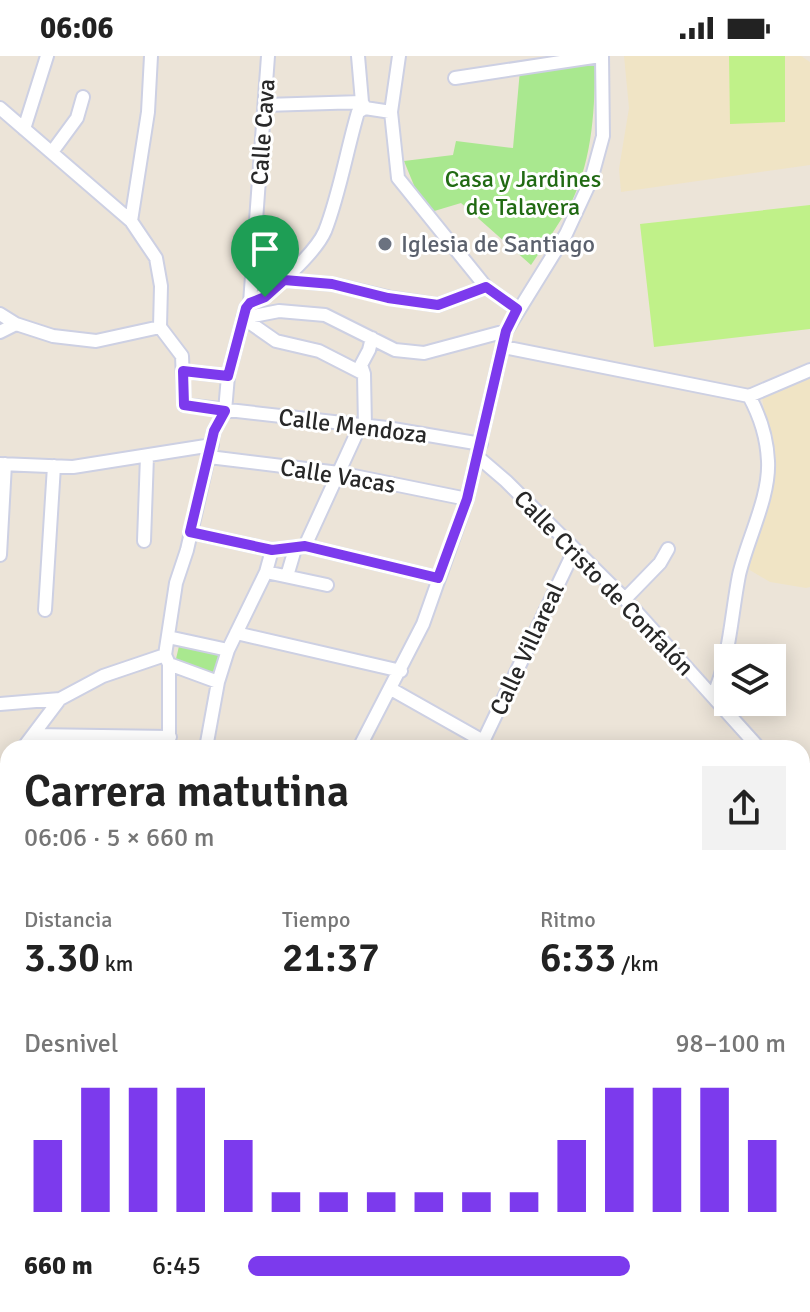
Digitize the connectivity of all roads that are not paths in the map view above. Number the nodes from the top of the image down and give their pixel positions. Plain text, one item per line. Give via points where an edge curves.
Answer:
1 (151, 56) edge
2 (268, 56) edge
3 (358, 56) edge
4 (399, 56) edge
5 (601, 56) edge
6 (46, 59) edge
7 (455, 78) dead end
8 (83, 97) dead end
9 (265, 105) junction
10 (363, 105) junction
11 (0, 108) edge
12 (391, 112) junction
13 (24, 129) junction
14 (52, 152) junction
15 (131, 221) junction
16 (284, 280) junction
17 (486, 287) junction
18 (250, 303) junction
19 (517, 309) junction
20 (0, 314) edge
21 (243, 318) junction
22 (16, 324) junction
23 (160, 327) junction
24 (506, 331) junction
25 (0, 332) edge
26 (372, 338) junction
27 (504, 347) junction
28 (810, 370) edge
29 (183, 371) junction
30 (364, 374) junction
31 (228, 376) junction
32 (749, 396) junction
33 (225, 411) junction
34 (363, 426) junction
35 (480, 450) junction
36 (210, 451) junction
37 (147, 456) junction
38 (2, 464) edge
39 (54, 466) junction
40 (339, 473) junction
41 (467, 499) junction
42 (190, 532) junction
43 (144, 541) dead end
44 (300, 547) junction
45 (668, 549) dead end
46 (272, 550) junction
47 (574, 551) junction
48 (0, 555) edge
49 (266, 572) junction
50 (287, 576) junction
51 (438, 578) junction
52 (327, 585) dead end
53 (625, 599) junction
54 (45, 610) dead end
55 (236, 633) junction
56 (168, 637) junction
57 (228, 650) junction
58 (167, 660) junction
59 (401, 671) junction
60 (218, 682) junction
61 (391, 689) junction
62 (713, 696) junction
63 (60, 699) junction
64 (0, 704) edge
65 (33, 735) junction
66 (29, 740) edge
67 (130, 740) edge
68 (169, 740) edge
69 (211, 740) edge
70 (363, 740) edge
71 (474, 740) edge
72 (484, 740) edge
73 (752, 740) edge

1 - 15 street
2 - 9 street, Calle Cava
3 - 10 street
4 - 12 street
5 - 7 street
5 - 19 street via 603,136 591,180 566,234
6 - 13 street
8 - 14 street via 77,118
9 - 10 street
9 - 18 street, Calle Cava
10 - 12 street
10 - 16 street via 324,234
11 - 13 street
12 - 17 street via 398,178
13 - 14 street
14 - 15 street
15 - 23 street via 156,258
16 - 17 street via 438,305
16 - 18 street
17 - 19 street
18 - 21 street
19 - 24 street
20 - 22 street
21 - 26 street via 279,311 325,315
21 - 30 street via 276,341 319,351
21 - 31 street
22 - 23 street via 53,336 96,341
22 - 25 street
23 - 29 street via 182,356
24 - 26 street via 424,353 395,350
24 - 27 street
26 - 30 street via 361,365
27 - 32 street
27 - 35 street
28 - 32 street
29 - 31 street
29 - 33 street, Calle Mendoza via 184,405
30 - 34 street
31 - 33 street
32 - 62 street via 760,416 768,462 740,573 723,672
33 - 34 street, Calle Mendoza
33 - 36 street
34 - 35 street, Calle Mendoza
34 - 40 street
35 - 41 street
35 - 47 street, Calle Cristo de Confalón
36 - 37 street, Calle Vacas
36 - 40 street, Calle Vacas
36 - 42 street
37 - 39 street, Calle Vacas
37 - 43 street
38 - 39 street, Calle Vacas
38 - 48 street
39 - 54 street
40 - 41 street, Calle Vacas
40 - 44 street
41 - 51 street
42 - 46 street
42 - 56 street
44 - 46 street
44 - 50 street
44 - 51 street
45 - 53 street
46 - 49 street
47 - 53 street, Calle Cristo de Confalón
47 - 72 street, Calle Villareal
49 - 50 street
49 - 55 street
50 - 52 street
51 - 59 street
53 - 62 street, Calle Cristo de Confalón
55 - 57 street
55 - 59 street
56 - 57 street
56 - 58 street
57 - 60 street
58 - 60 street
58 - 63 street via 103,676
58 - 68 street
59 - 61 street
60 - 69 street
61 - 70 street
61 - 71 street
62 - 73 street, Calle Cristo de Confalón
63 - 64 street
63 - 65 street
65 - 66 street
65 - 67 street

